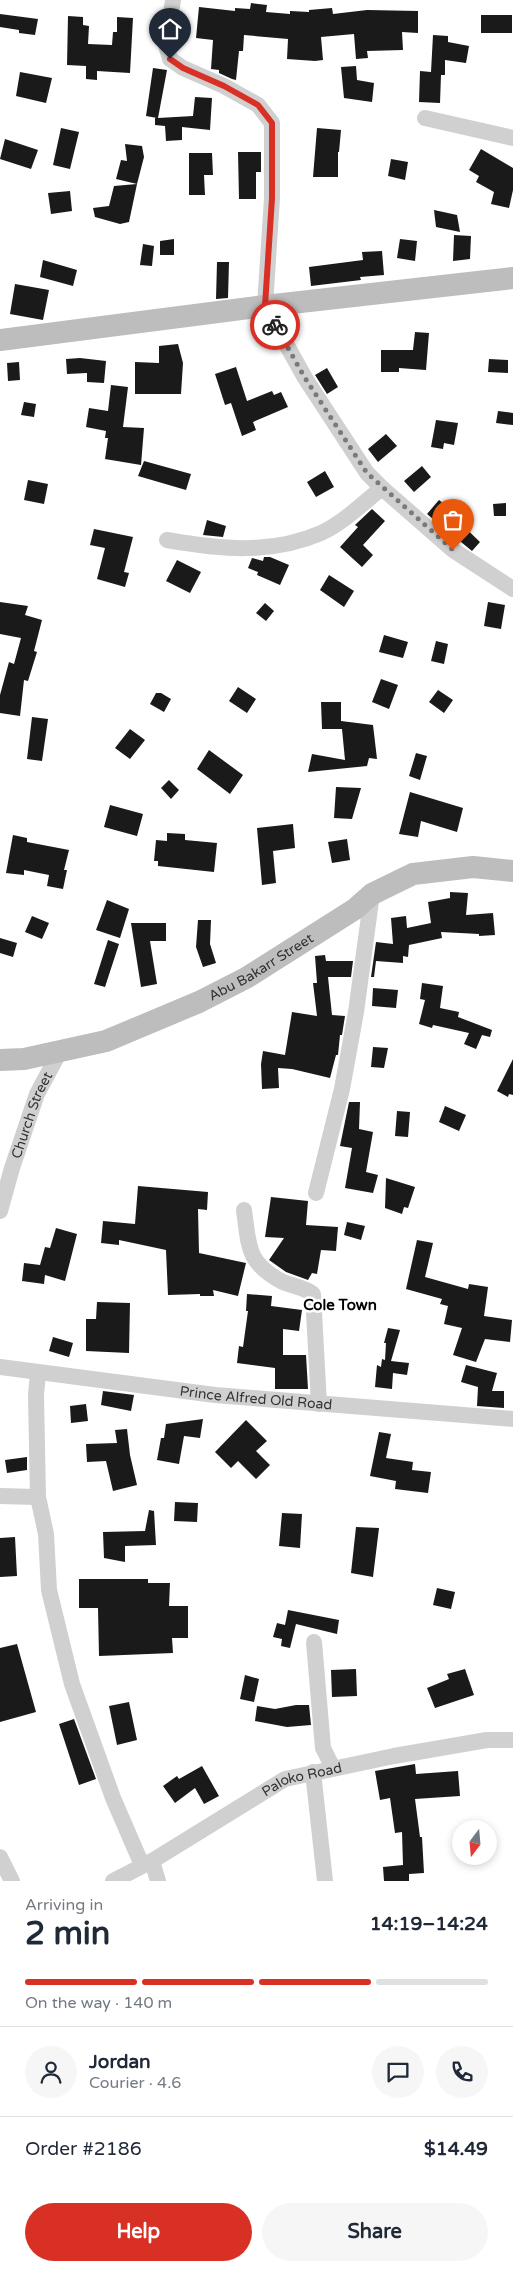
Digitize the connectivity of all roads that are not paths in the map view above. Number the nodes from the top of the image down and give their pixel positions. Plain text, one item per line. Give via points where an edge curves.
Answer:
1 (172, 0) edge
2 (425, 118) dead end
3 (513, 138) edge
4 (513, 278) edge
5 (265, 306) junction
6 (0, 340) edge
7 (382, 488) junction
8 (167, 540) dead end
9 (513, 589) edge
10 (513, 871) edge
11 (372, 894) junction
12 (60, 1052) junction
13 (0, 1060) edge
14 (316, 1193) dead end
15 (0, 1210) edge
16 (244, 1210) dead end
17 (1, 1366) edge
18 (38, 1373) junction
19 (319, 1404) junction
20 (513, 1419) edge
21 (0, 1496) edge
22 (38, 1498) junction
23 (314, 1642) dead end
24 (513, 1740) edge
25 (333, 1768) junction
26 (314, 1772) junction
27 (0, 1857) edge
28 (147, 1863) junction
29 (12, 1881) edge
30 (112, 1881) edge
31 (158, 1881) edge
32 (325, 1881) edge

1 - 5 street via 166,45 170,59 258,105 272,123 272,198
2 - 3 street
4 - 5 street
5 - 6 street
5 - 7 street via 305,378 367,473
7 - 8 street via 322,533 289,544 230,549
7 - 9 street via 453,550
10 - 11 street, Abu Bakarr Street via 473,867 413,874
11 - 12 street, Abu Bakarr Street via 355,909 199,1002 106,1041
11 - 14 street via 342,1089
12 - 13 street, Abu Bakarr Street
12 - 15 street, Church Street via 36,1094
16 - 19 street via 251,1254 259,1266 281,1281 313,1294
17 - 18 street, Prince Alfred Old Road
18 - 19 street, Prince Alfred Old Road
18 - 22 street
19 - 20 street, Prince Alfred Old Road
21 - 22 street
22 - 28 street via 46,1534 49,1590 72,1684 112,1798
23 - 25 street via 323,1748
24 - 25 street, Paloko Road via 487,1740
25 - 26 street, Paloko Road
26 - 28 street, Paloko Road via 285,1779
26 - 32 street
27 - 29 street
28 - 30 street, Paloko Road
28 - 31 street

